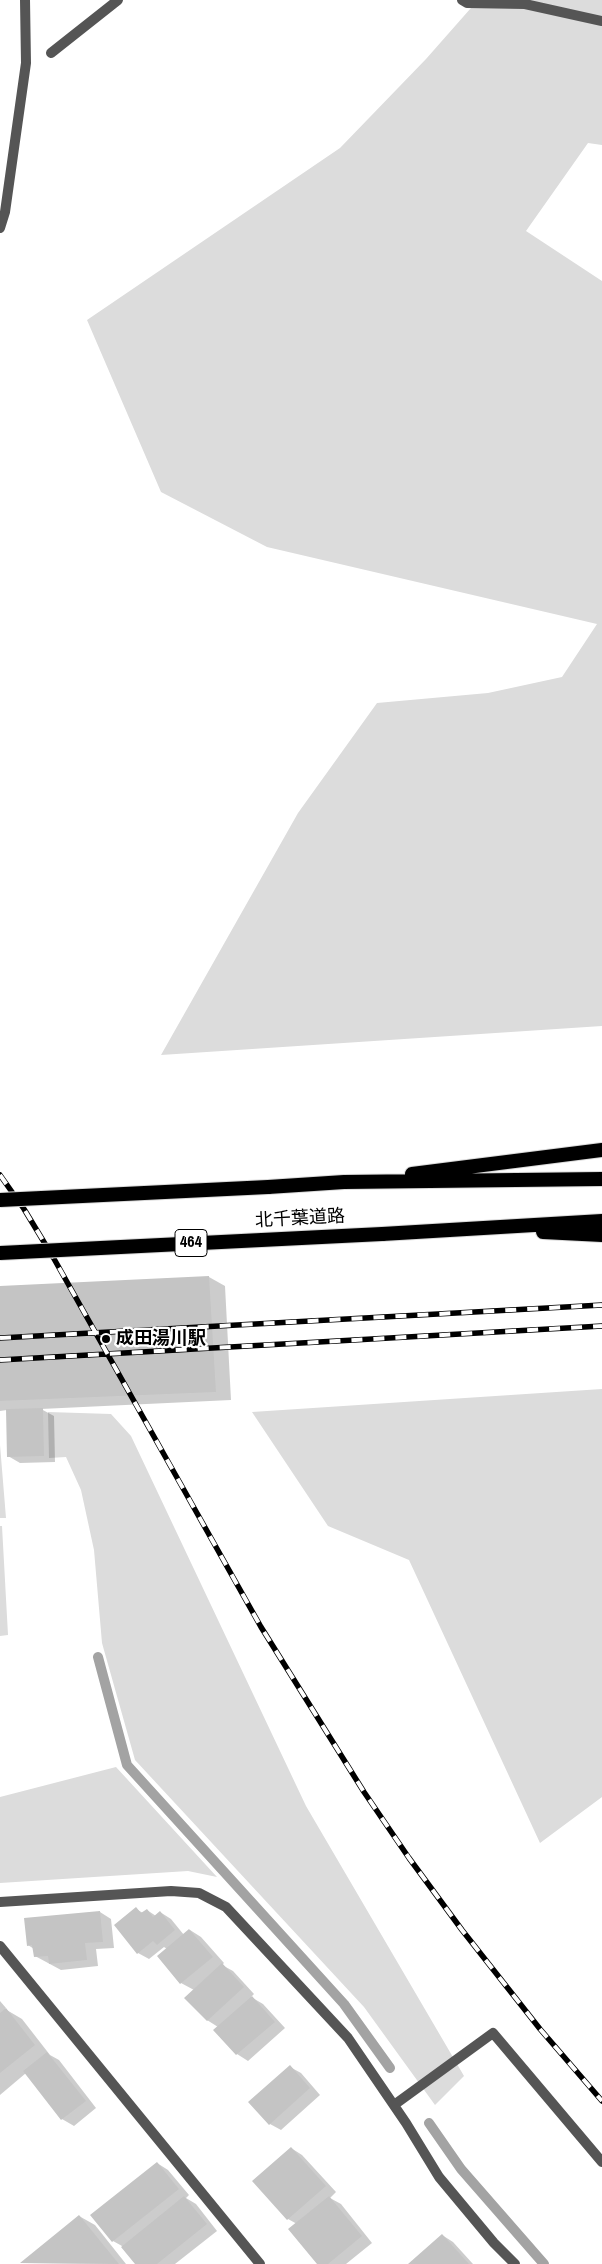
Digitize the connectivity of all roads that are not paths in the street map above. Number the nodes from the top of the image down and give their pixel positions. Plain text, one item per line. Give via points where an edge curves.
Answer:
1 (25, 0) edge
2 (118, 0) edge
3 (462, 0) edge
4 (602, 21) edge
5 (50, 53) dead end
6 (0, 228) edge
7 (602, 1150) edge
8 (602, 1179) edge
9 (344, 1182) junction
10 (0, 1200) edge
11 (602, 1221) edge
12 (460, 1230) junction
13 (602, 1234) edge
14 (0, 1253) edge
15 (0, 1902) edge
16 (0, 1946) edge
17 (394, 2105) junction
18 (602, 2162) edge
19 (260, 2264) edge
20 (515, 2264) edge

1 - 6 street via 26,63
2 - 5 street
3 - 4 street via 467,3 525,4
7 - 9 highway
8 - 9 highway, 北千葉道路
9 - 10 highway, 北千葉道路, bridge
11 - 12 highway, 北千葉道路 / 464
12 - 13 highway
12 - 14 highway, 北千葉道路 / 464, bridge
15 - 17 street via 171,1891 198,1893 226,1907 348,2038
16 - 19 street
17 - 18 street via 493,2033
17 - 20 street via 439,2177

